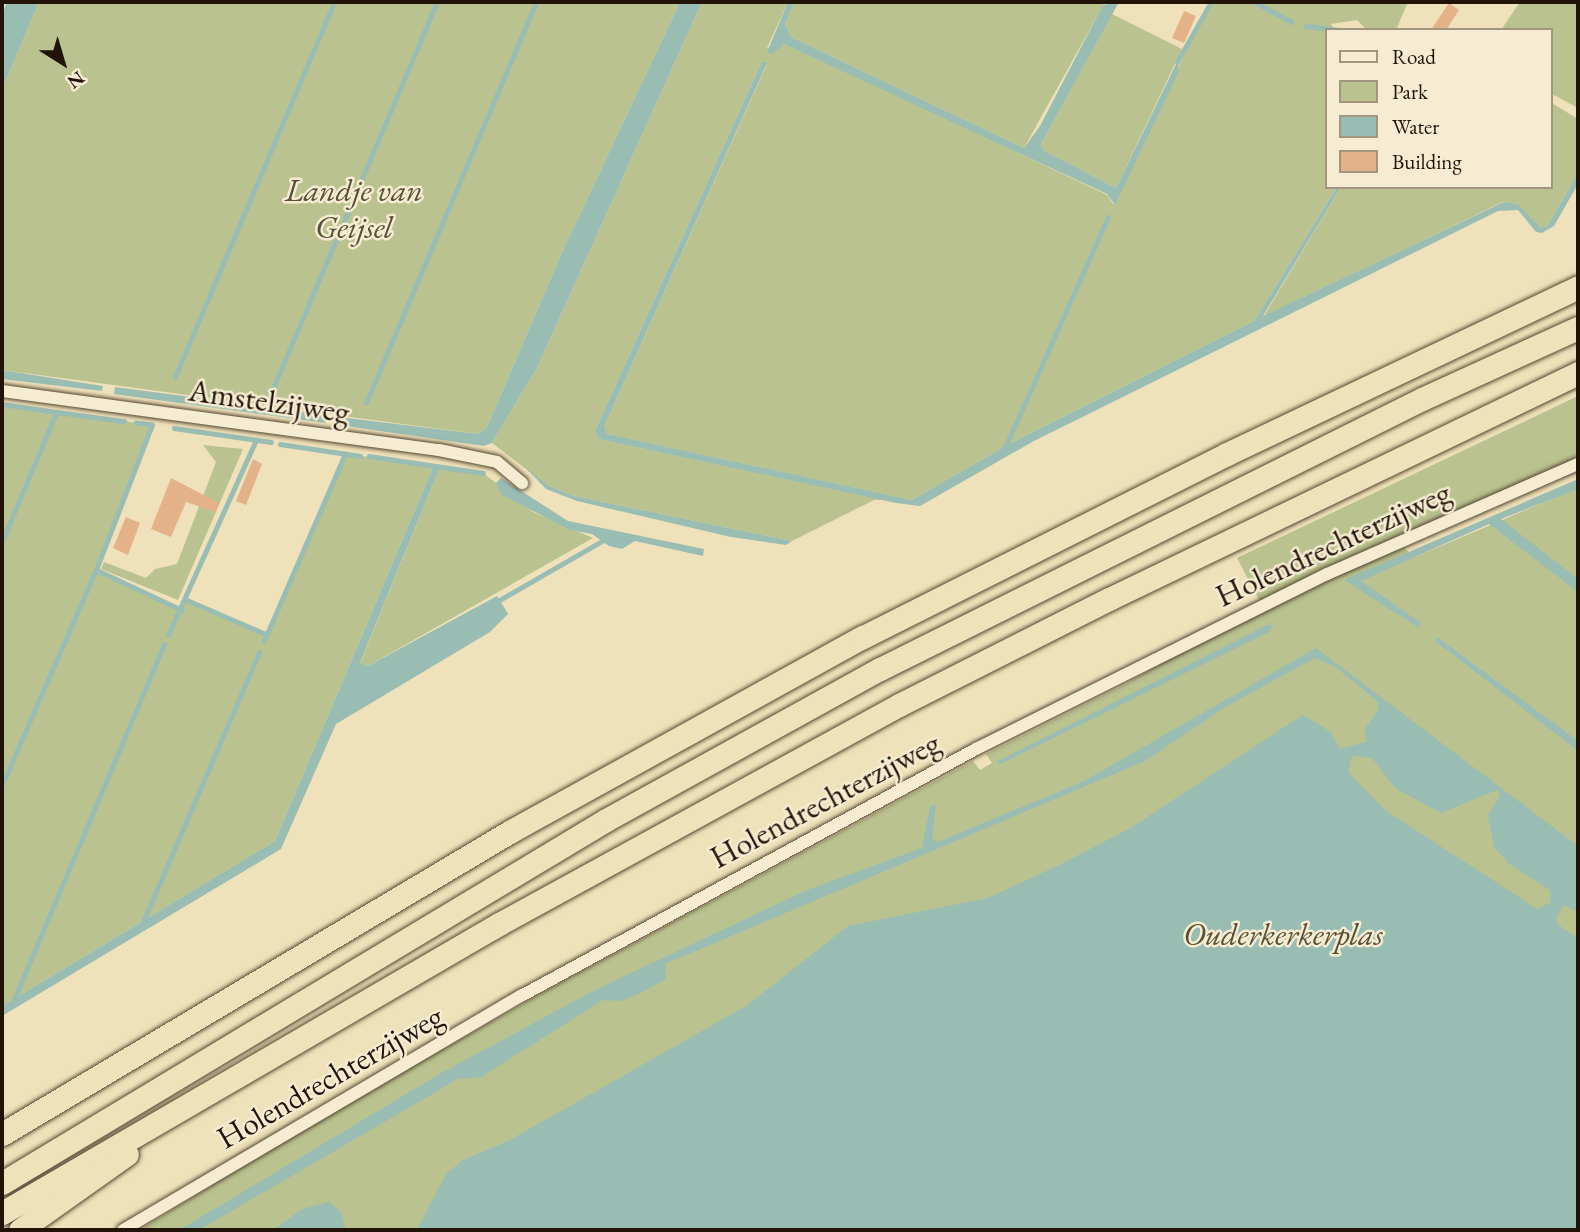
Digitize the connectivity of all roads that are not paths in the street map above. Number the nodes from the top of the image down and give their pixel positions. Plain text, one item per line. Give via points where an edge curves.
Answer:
1 (1578, 287) edge
2 (1578, 328) edge
3 (1578, 373) edge
4 (2, 391) edge
5 (1578, 464) edge
6 (522, 483) dead end
7 (208, 1094) junction
8 (2, 1134) edge
9 (2, 1183) edge
10 (2, 1213) edge
11 (20, 1230) edge
12 (122, 1230) edge

1 - 8 highway via 1239,449 863,637 499,838
2 - 9 highway via 1422,399 880,669 606,820
3 - 7 highway via 900,705 488,931
4 - 6 street, Amstelzijweg via 439,450 497,462
5 - 12 street, Holendrechterzijweg via 1327,574 968,753 521,996
7 - 10 highway
7 - 11 highway

